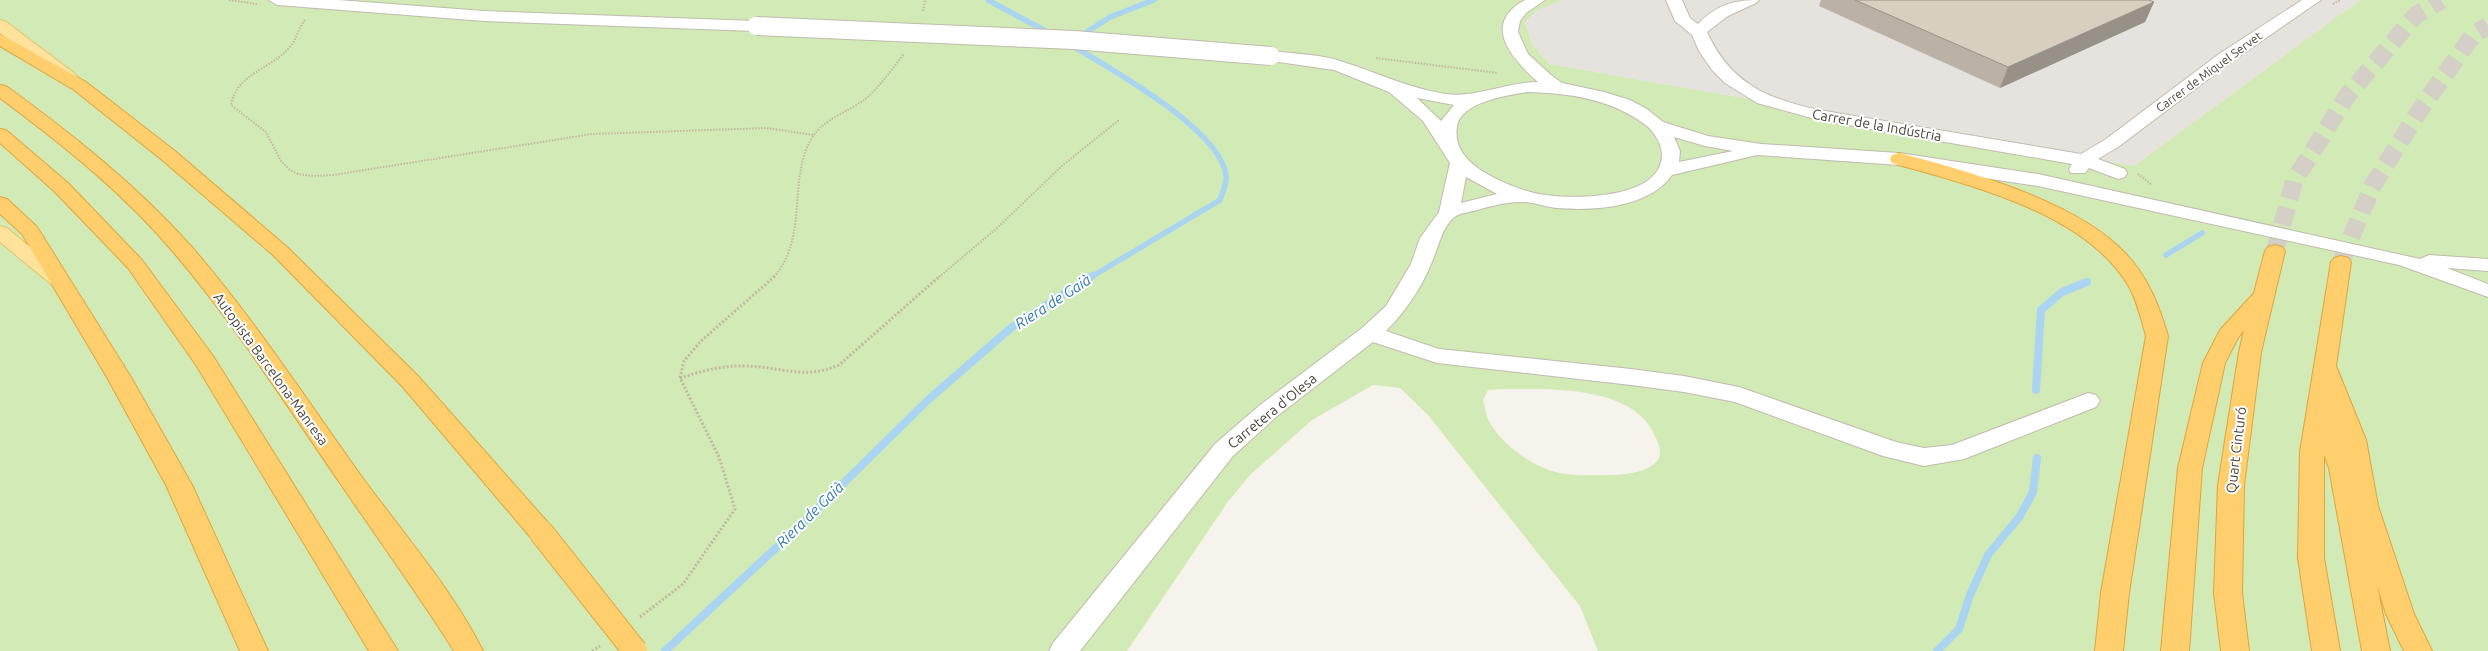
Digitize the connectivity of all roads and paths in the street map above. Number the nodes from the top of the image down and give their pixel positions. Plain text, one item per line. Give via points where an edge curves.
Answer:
1 (277, 0) edge
2 (925, 0) edge
3 (1537, 0) edge
4 (1674, 0) edge
5 (1751, 0) edge
6 (2313, 0) edge
7 (324, 4) junction
8 (920, 17) dead end
9 (0, 25) edge
10 (1699, 32) junction
11 (0, 39) edge
12 (907, 49) dead end
13 (1514, 65) junction
14 (80, 86) junction
15 (1395, 88) junction
16 (1557, 88) junction
17 (0, 90) edge
18 (1502, 91) junction
19 (1474, 100) junction
20 (1118, 120) dead end
21 (1657, 126) junction
22 (0, 134) edge
23 (814, 135) junction
24 (1448, 142) junction
25 (2108, 146) junction
26 (1761, 150) junction
27 (1899, 159) junction
28 (2087, 161) junction
29 (1460, 162) junction
30 (1666, 171) junction
31 (2118, 174) junction
32 (2016, 176) junction
33 (1524, 196) junction
34 (0, 203) edge
35 (2185, 211) junction
36 (1449, 212) junction
37 (0, 232) edge
38 (2275, 251) tunnel mouth
39 (2405, 260) junction
40 (2341, 262) tunnel mouth
41 (2488, 265) edge
42 (58, 280) junction
43 (2488, 291) edge
44 (2264, 295) junction
45 (1370, 333) junction
46 (2325, 365) junction
47 (680, 378) junction
48 (2088, 401) dead end
49 (2320, 408) junction
50 (638, 618) dead end
51 (606, 641) dead end
52 (254, 651) edge
53 (384, 651) edge
54 (469, 651) edge
55 (592, 651) edge
56 (635, 651) edge
57 (1063, 651) edge
58 (2109, 651) edge
59 (2175, 651) edge
60 (2235, 651) edge
61 (2326, 651) edge
62 (2376, 651) edge
63 (2418, 651) edge

1 - 7 street
2 - 8 path
3 - 13 street via 1518,9 1510,20
4 - 10 street via 1683,21
5 - 10 street via 1706,22
6 - 25 street, Carrer de Miquel Servet via 2225,58
7 - 15 street, bridge via 484,16 1074,40 1271,56 1337,65
7 - 23 path via 302,24 290,47 246,78 232,96 232,105 266,132 281,161 298,174 333,175 556,139 619,132 784,128
9 - 14 main road
10 - 28 street, Carrer de la Indústria via 1705,51 1728,78 1744,90 1780,106
11 - 14 highway
12 - 23 path via 879,86 863,100 825,124
13 - 16 street via 1535,73
13 - 18 street
14 - 56 highway, bridge via 168,155 280,251 410,381 541,532
15 - 19 street via 1446,99
15 - 24 street via 1428,118
16 - 18 street
16 - 21 street via 1589,93 1621,103
17 - 54 highway, Autopista Barcelona-Manresa via 106,172 182,249 255,341 432,593
18 - 19 street
19 - 24 street via 1452,119 1448,128
20 - 47 path via 1063,165 996,229 839,365 822,374 806,375 766,367 734,366 709,369
21 - 26 street via 1705,141
21 - 30 street via 1670,148 1671,158
22 - 53 highway via 61,187 134,264 205,361
23 - 47 path via 801,165 798,213 789,252 776,275 764,288 701,341 684,361
24 - 29 street
25 - 28 street, Carrer de Miquel Servet via 2095,152
25 - 31 street via 2106,157
26 - 27 street
26 - 30 street
27 - 32 street
27 - 58 highway via 2015,197 2070,221 2108,248 2137,281 2150,308 2157,336 2115,593
28 - 31 street
28 - 32 street, Carrer de Miquel Servet via 2080,168 2064,173
29 - 33 street via 1483,180
29 - 36 street
30 - 33 street via 1660,179 1644,189 1607,200 1562,202
31 - 35 street via 2132,186
32 - 35 street
33 - 36 street via 1492,200
34 - 42 highway via 30,232
35 - 39 street
36 - 45 street, Carretera d'Olesa via 1430,238 1408,291 1395,310
37 - 42 main road
38 - 44 highway, Quart Cinturó
39 - 41 street
39 - 43 street
40 - 46 highway
42 - 52 highway via 120,379 179,485
44 - 59 highway via 2228,335 2214,363 2190,468
44 - 60 highway, Quart Cinturó via 2250,352 2230,485 2228,592
45 - 48 street via 1437,356 1631,377 1739,395 1885,448 1924,457 1955,454
45 - 57 street, Carretera d'Olesa via 1268,411 1224,450
46 - 49 highway
46 - 63 highway via 2354,440 2365,506 2400,614
47 - 50 path via 719,457 735,509 683,584
49 - 61 highway via 2312,452 2311,558
49 - 62 highway via 2341,468
51 - 55 path

